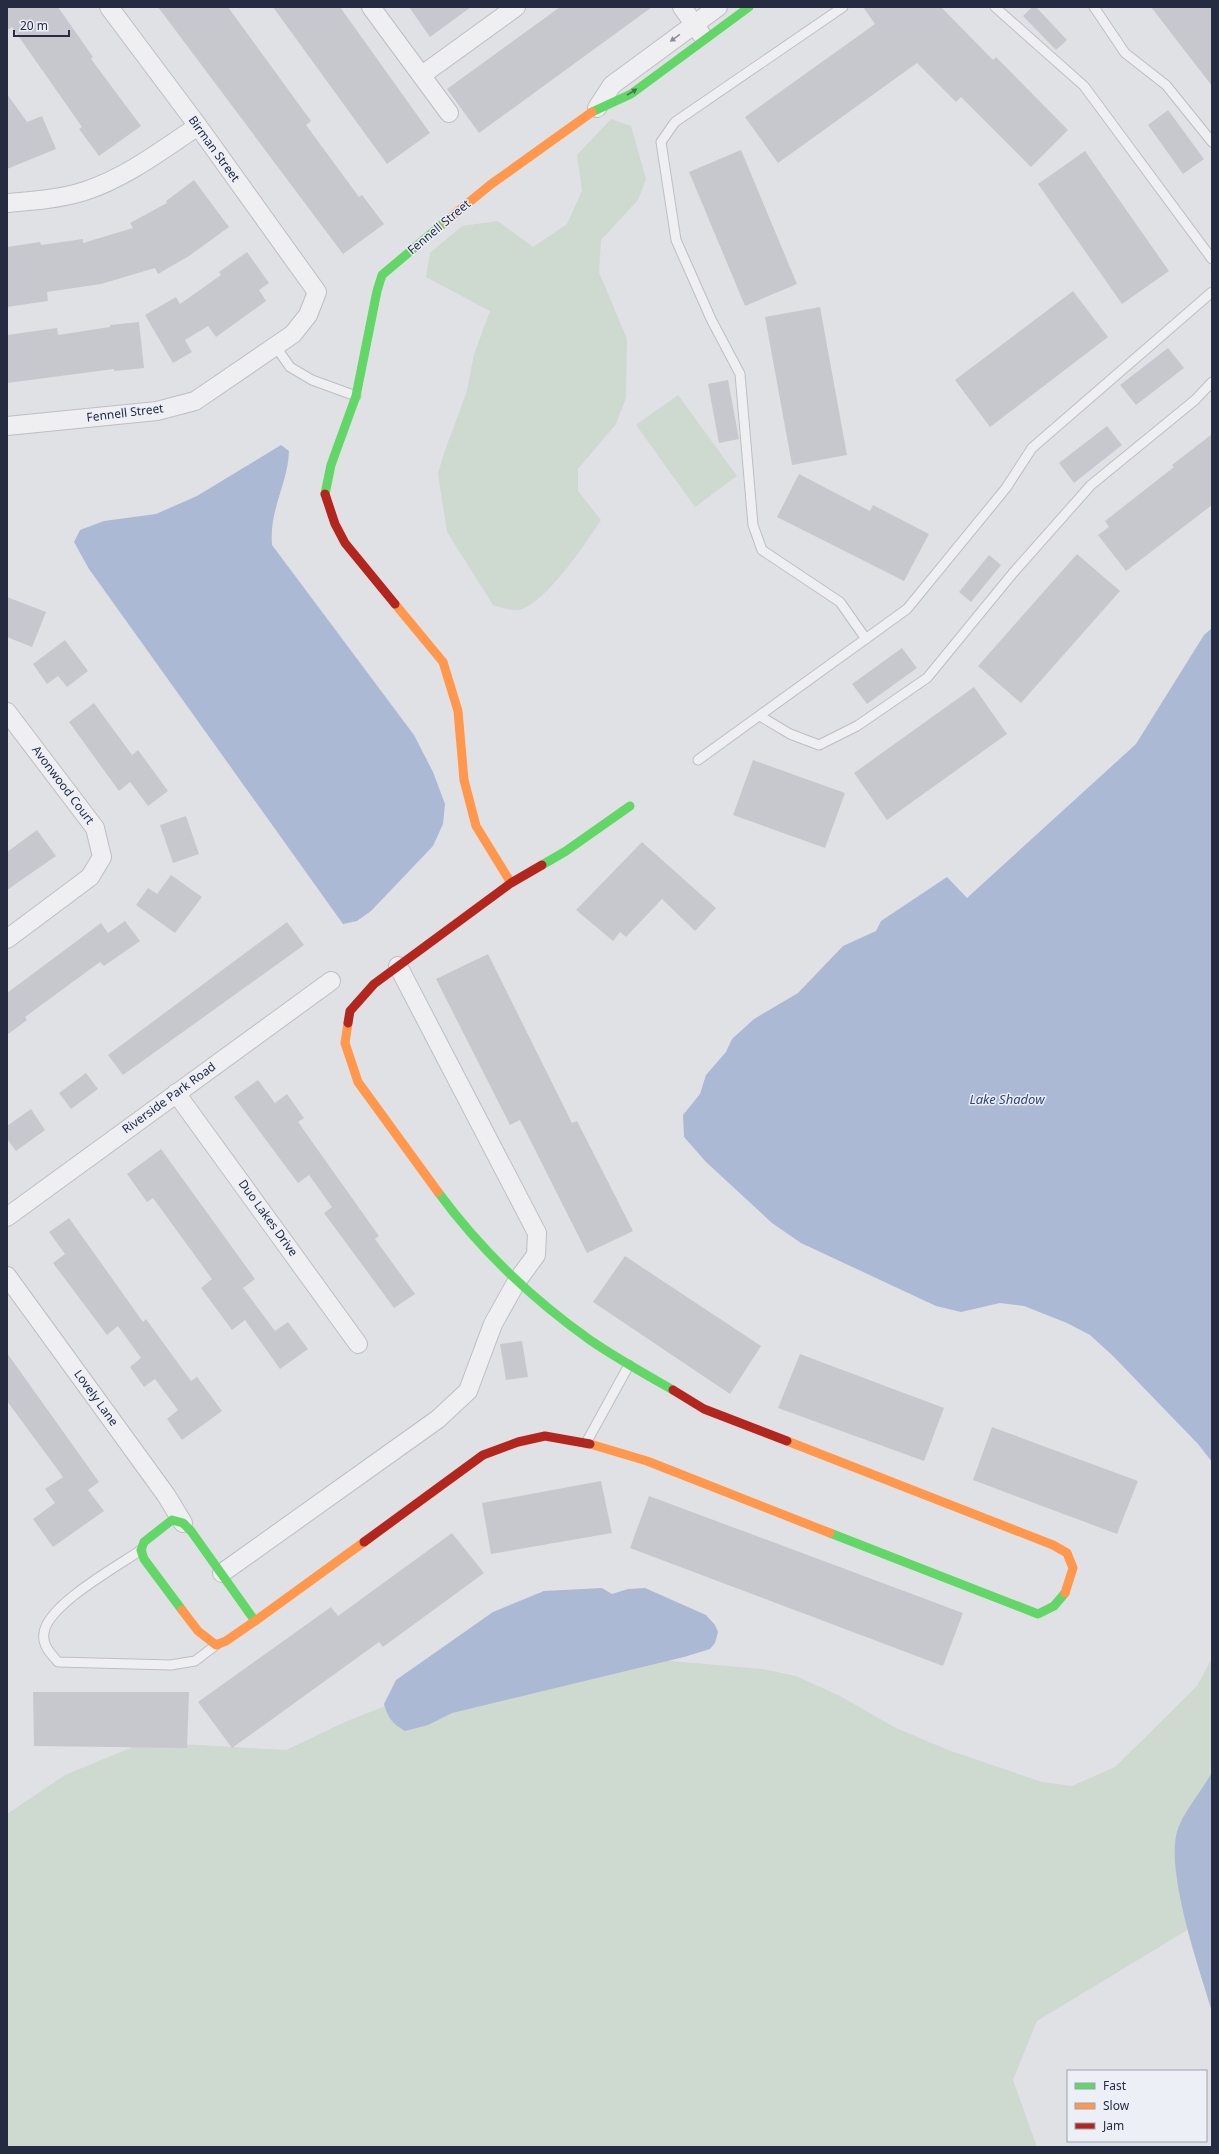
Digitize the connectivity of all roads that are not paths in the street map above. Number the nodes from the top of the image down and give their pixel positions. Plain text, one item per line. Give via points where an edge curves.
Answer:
1 (109, 7) edge
2 (371, 7) edge
3 (516, 7) edge
4 (682, 7) edge
5 (718, 7) edge
6 (749, 7) edge
7 (843, 7) edge
8 (995, 7) edge
9 (1094, 7) edge
10 (728, 22) junction
11 (694, 24) junction
12 (705, 39) junction
13 (422, 75) junction
14 (597, 108) junction
15 (449, 113) dead end
16 (198, 126) junction
17 (1212, 142) edge
18 (7, 203) edge
19 (1212, 259) edge
20 (317, 292) joint
21 (1212, 292) edge
22 (276, 348) junction
23 (1212, 382) edge
24 (356, 396) junction
25 (7, 426) edge
26 (866, 639) junction
27 (7, 712) edge
28 (760, 716) junction
29 (698, 760) dead end
30 (630, 806) dead end
31 (511, 883) junction
32 (7, 939) edge
33 (398, 966) junction
34 (331, 980) dead end
35 (176, 1093) junction
36 (7, 1217) edge
37 (7, 1276) edge
38 (517, 1281) junction
39 (358, 1344) dead end
40 (629, 1366) junction
41 (586, 1443) junction
42 (183, 1523) junction
43 (141, 1550) junction
44 (222, 1573) junction
45 (255, 1621) junction
46 (216, 1645) junction

1 - 16 street, Birman Street
2 - 13 street
3 - 13 street
4 - 11 street
5 - 10 street
5 - 11 street, Fennell Street
6 - 10 street, Fennell Street
7 - 26 lane via 675,122 661,142 676,240 711,318 740,374 752,525 762,550 840,602
8 - 19 lane via 1084,86
9 - 17 lane via 1125,53 1166,85
10 - 12 street, Fennell Street
11 - 12 street
11 -> 14 street, Fennell Street via 612,84
14 -> 12 street, Fennell Street via 631,94
13 - 15 street
14 - 24 street, Fennell Street via 490,185 382,275
16 - 18 street via 135,169 85,191 51,199
16 - 20 street, Birman Street
20 - 22 street, Fennell Street via 308,315 293,334
21 - 26 lane via 1032,448 1006,488 907,609
22 - 24 lane via 290,367 312,380
22 - 25 street, Fennell Street via 195,401 157,411
23 - 28 lane via 1195,400 1091,485 1013,573 927,678 857,726 819,745 790,734
24 - 31 street, Fennell Street via 331,464 325,493 335,524 345,543 442,662 458,711 464,780 476,826
26 - 28 lane
27 - 32 street, Avonwood Court via 95,828 102,857 90,877
28 - 29 lane
30 - 31 street via 566,851
31 - 33 street
33 - 38 street via 537,1233 536,1255
33 - 38 street via 374,984 350,1012 345,1043 358,1082 463,1226
34 - 35 street, Riverside Park Road
35 - 36 street, Riverside Park Road
35 - 39 street, Duo Lakes Drive
37 - 42 street, Lovely Lane via 166,1495
38 - 40 street via 590,1340
38 - 44 street via 493,1324 468,1391 438,1419
40 - 41 lane
40 - 41 street via 704,1409 1053,1545 1067,1553 1073,1568 1064,1598 1053,1608 1038,1614 647,1461
41 - 45 street via 553,1436 515,1442 483,1455
42 - 43 street via 172,1520 144,1542
42 - 44 street
43 - 46 street via 144,1559 198,1631
43 - 46 lane via 61,1604 48,1620 44,1633 46,1648 58,1662 171,1665 195,1661
44 - 45 street
45 - 46 street

